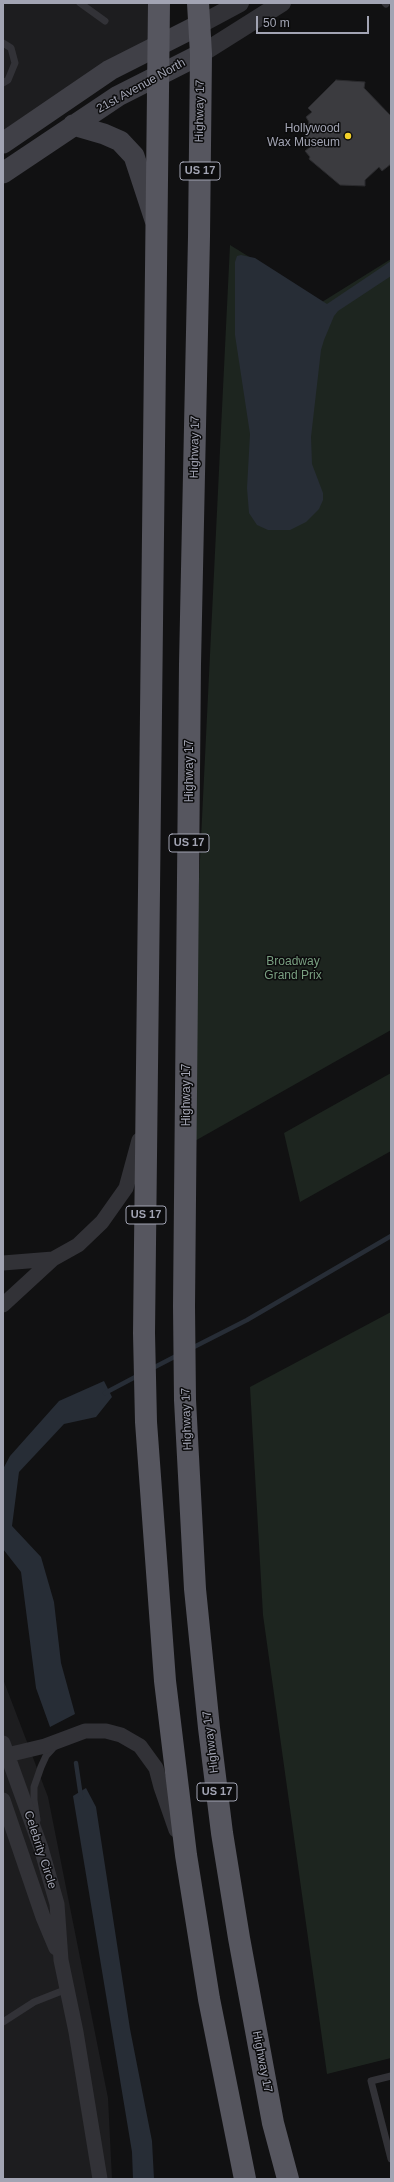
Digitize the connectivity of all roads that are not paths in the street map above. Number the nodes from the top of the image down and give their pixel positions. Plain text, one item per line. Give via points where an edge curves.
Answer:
1 (80, 3) edge
2 (159, 3) edge
3 (198, 3) edge
4 (240, 3) edge
5 (282, 3) edge
6 (105, 21) dead end
7 (199, 25) junction
8 (3, 43) edge
9 (159, 45) junction
10 (201, 54) junction
11 (159, 75) junction
12 (6, 81) edge
13 (73, 125) junction
14 (3, 143) edge
15 (3, 173) edge
16 (157, 226) junction
17 (147, 1098) junction
18 (53, 1260) junction
19 (3, 1263) edge
20 (3, 1305) edge
21 (59, 1741) junction
22 (5, 1751) edge
23 (3, 1800) edge
24 (41, 1848) junction
25 (186, 1855) junction
26 (61, 1960) junction
27 (67, 1989) junction
28 (3, 2022) edge
29 (391, 2076) edge
30 (391, 2159) edge
31 (100, 2179) edge
32 (245, 2179) edge
33 (288, 2179) edge

1 - 6 lane
2 - 9 highway, US 17
3 - 7 highway, Highway 17 / US 17
4 - 7 street
5 - 10 street, 21st Avenue North
7 - 9 main road
7 - 10 highway, Highway 17 / US 17
8 - 12 lane via 11,48 15,63
9 - 11 highway, US 17
9 - 14 main road via 110,70
10 - 11 main road, 21st Avenue North
10 - 33 highway, Highway 17 / US 17 via 190,664 185,1400 195,1589 221,1826 272,2115
11 - 13 main road, 21st Avenue North via 118,96
11 - 16 highway, US 17
13 - 15 main road, 21st Avenue North
13 - 16 main road via 120,141 134,156
16 - 17 highway, US 17
17 - 18 street via 126,1188 102,1222 78,1245
17 - 25 highway, US 17 via 144,1333 146,1422 165,1682
18 - 19 street
18 - 20 street
21 - 22 street
21 - 24 lane via 46,1756 34,1787
21 - 25 street via 85,1731 106,1731 121,1735 140,1746 156,1768
22 - 24 street, Celebrity Circle
23 - 26 street, Celebrity Circle via 43,1917
24 - 26 street, Celebrity Circle via 56,1904
25 - 32 highway, US 17 via 209,1999
26 - 27 street, Celebrity Circle
27 - 28 lane via 34,2002
27 - 31 street, Celebrity Circle
29 - 30 lane via 371,2081

